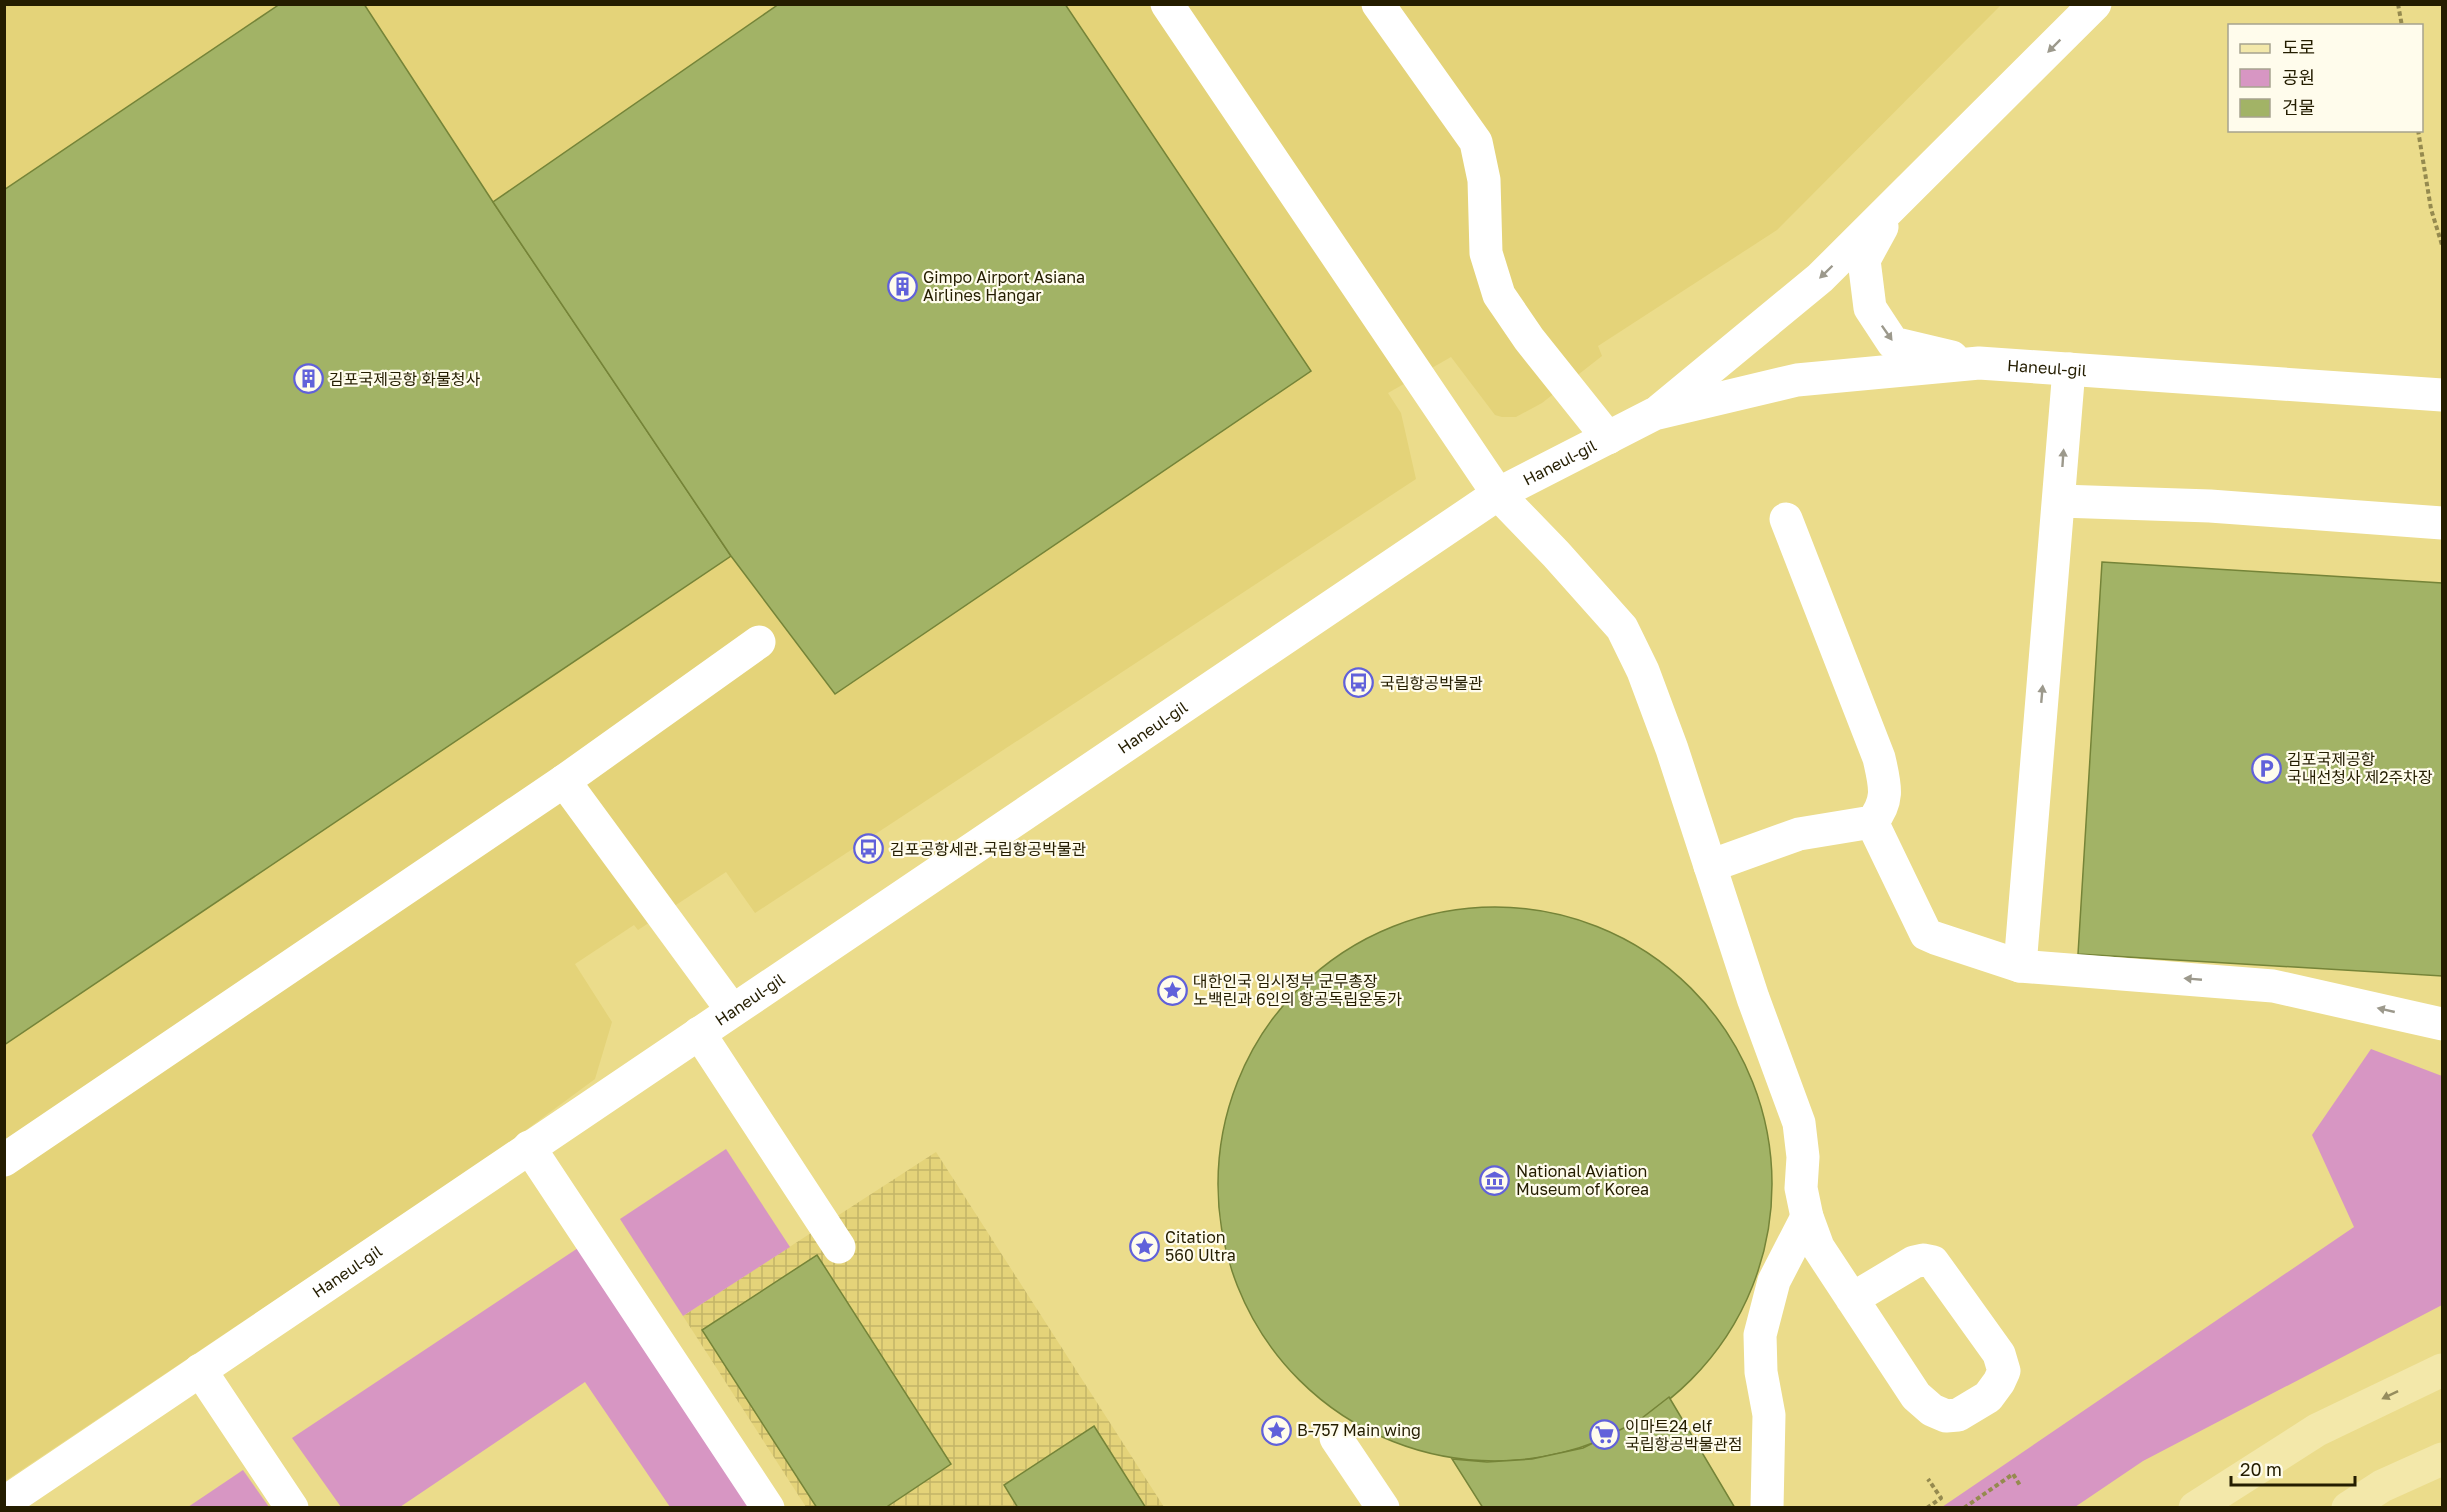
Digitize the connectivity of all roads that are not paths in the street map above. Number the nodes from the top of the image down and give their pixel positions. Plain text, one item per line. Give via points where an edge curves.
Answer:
1 (1167, 4) edge
2 (1378, 4) edge
3 (2095, 4) edge
4 (1895, 204) junction
5 (1979, 363) junction
6 (2069, 369) junction
7 (2442, 395) edge
8 (1654, 414) junction
9 (1608, 438) junction
10 (1498, 494) junction
11 (2060, 501) junction
12 (1786, 519) dead end
13 (2442, 523) edge
14 (759, 642) dead end
15 (564, 781) junction
16 (1872, 822) junction
17 (1710, 866) junction
18 (2020, 966) junction
19 (732, 1010) junction
20 (2442, 1024) edge
21 (699, 1033) junction
22 (529, 1147) junction
23 (4, 1160) edge
24 (1807, 1217) junction
25 (839, 1247) dead end
26 (1852, 1299) junction
27 (200, 1370) junction
28 (2442, 1370) edge
29 (1336, 1438) dead end
30 (2442, 1459) edge
31 (4, 1503) edge
32 (2360, 1506) edge
33 (292, 1508) edge
34 (768, 1508) edge
35 (1383, 1508) edge
36 (1767, 1508) edge
37 (2195, 1508) edge

1 - 10 lane
2 - 9 lane via 1476,142 1484,180 1486,253 1499,295
3 -> 4 lane
4 -> 5 lane via 1864,260 1870,308 1893,343
4 -> 8 lane via 1820,278
5 - 6 lane, Haneul-gil
5 - 8 lane, Haneul-gil via 1797,380
6 - 7 lane, Haneul-gil
11 -> 6 lane
8 - 9 lane, Haneul-gil
9 - 10 lane, Haneul-gil
10 - 17 lane via 1622,628 1652,693
10 - 19 lane, Haneul-gil
11 - 13 lane via 2210,506
18 -> 11 lane
12 - 16 lane via 1879,758 1885,795
14 - 15 lane
15 - 19 lane
15 - 23 lane
16 - 17 lane via 1799,834
16 - 18 lane via 1926,934
17 - 24 lane via 1799,1123 1801,1188
20 -> 18 lane via 2273,986
19 - 21 lane, Haneul-gil
21 - 22 lane, Haneul-gil
21 - 25 lane
22 - 27 lane, Haneul-gil
22 - 34 lane
24 - 26 lane via 1818,1247
24 - 36 lane via 1774,1281 1760,1335 1761,1372 1769,1415
26 - 26 lane via 1916,1396 1932,1410 1946,1416 1958,1415 1988,1397 1999,1382 2004,1371 1999,1354 1933,1262 1914,1262
27 - 31 lane, Haneul-gil
27 - 33 lane
28 -> 37 main road via 2317,1430
29 - 35 lane
30 - 32 main road via 2382,1486

